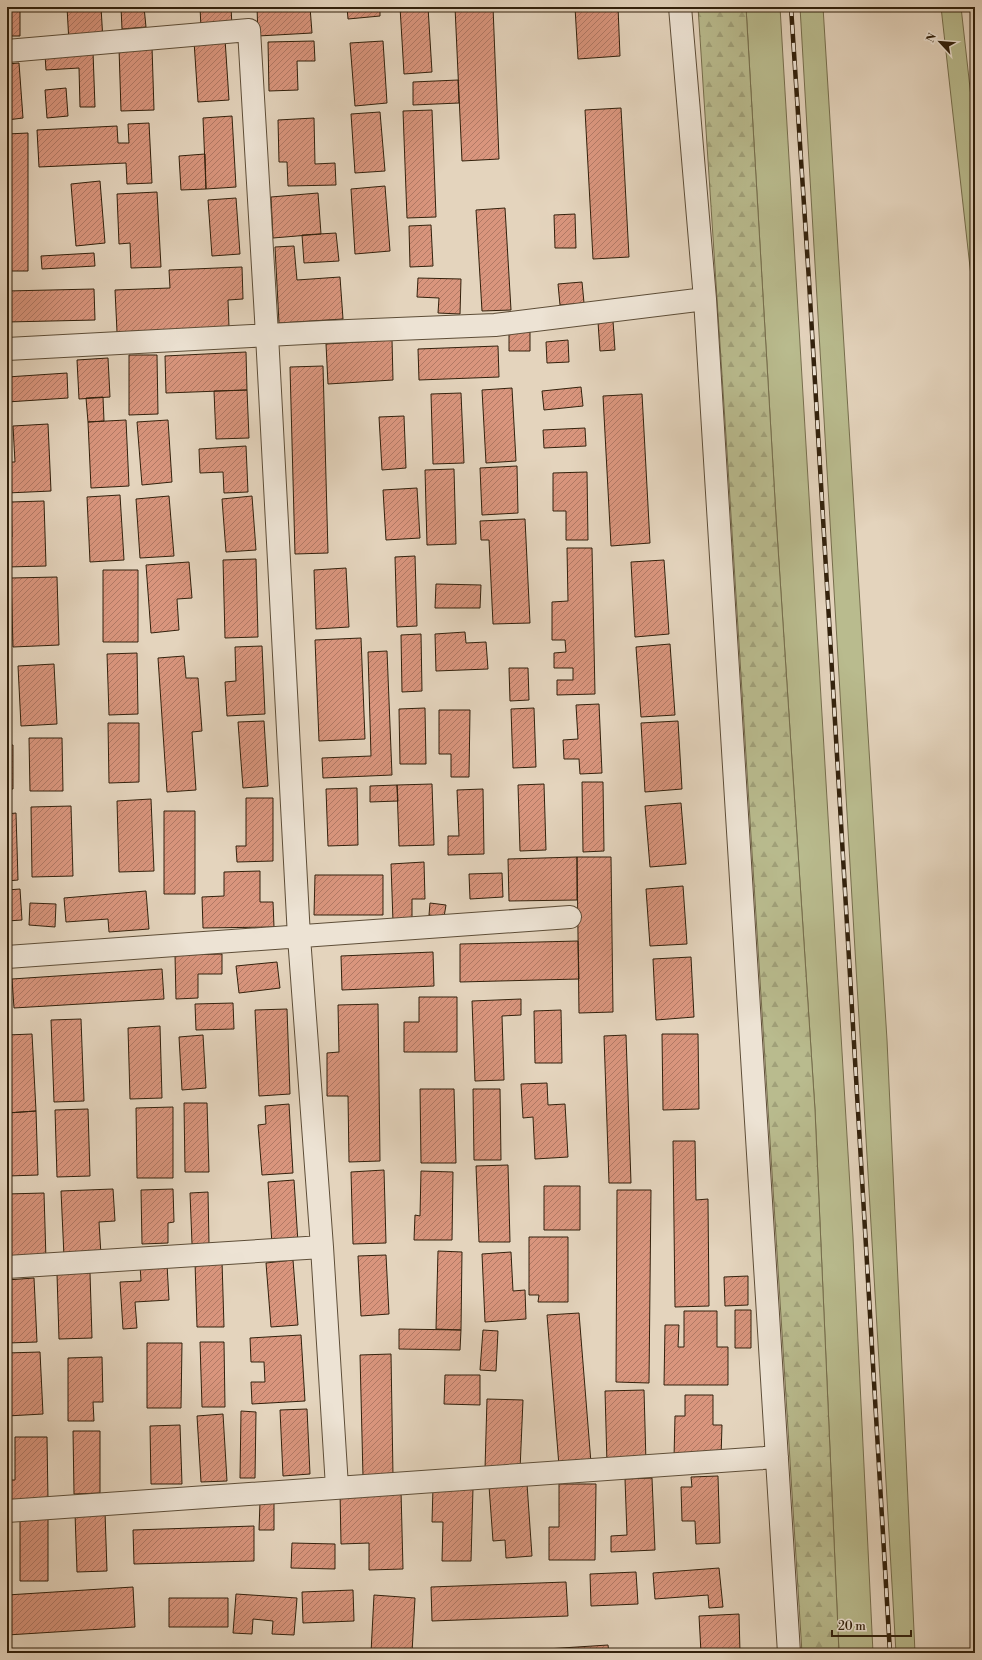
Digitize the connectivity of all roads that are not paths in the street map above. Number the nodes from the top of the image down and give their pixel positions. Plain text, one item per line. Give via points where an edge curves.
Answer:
1 (680, 7) edge
2 (7, 52) edge
3 (705, 299) junction
4 (267, 335) junction
5 (7, 349) edge
6 (570, 917) dead end
7 (299, 938) junction
8 (7, 957) edge
9 (322, 1247) junction
10 (7, 1267) edge
11 (777, 1457) junction
12 (337, 1487) junction
13 (7, 1511) edge
14 (789, 1653) edge

1 - 3 street
2 - 4 street via 249,30
3 - 4 street via 495,325
3 - 11 street
4 - 5 street
4 - 7 street
6 - 7 street
7 - 8 street
7 - 9 street
9 - 10 street
9 - 12 street
11 - 12 street
11 - 14 street
12 - 13 street

